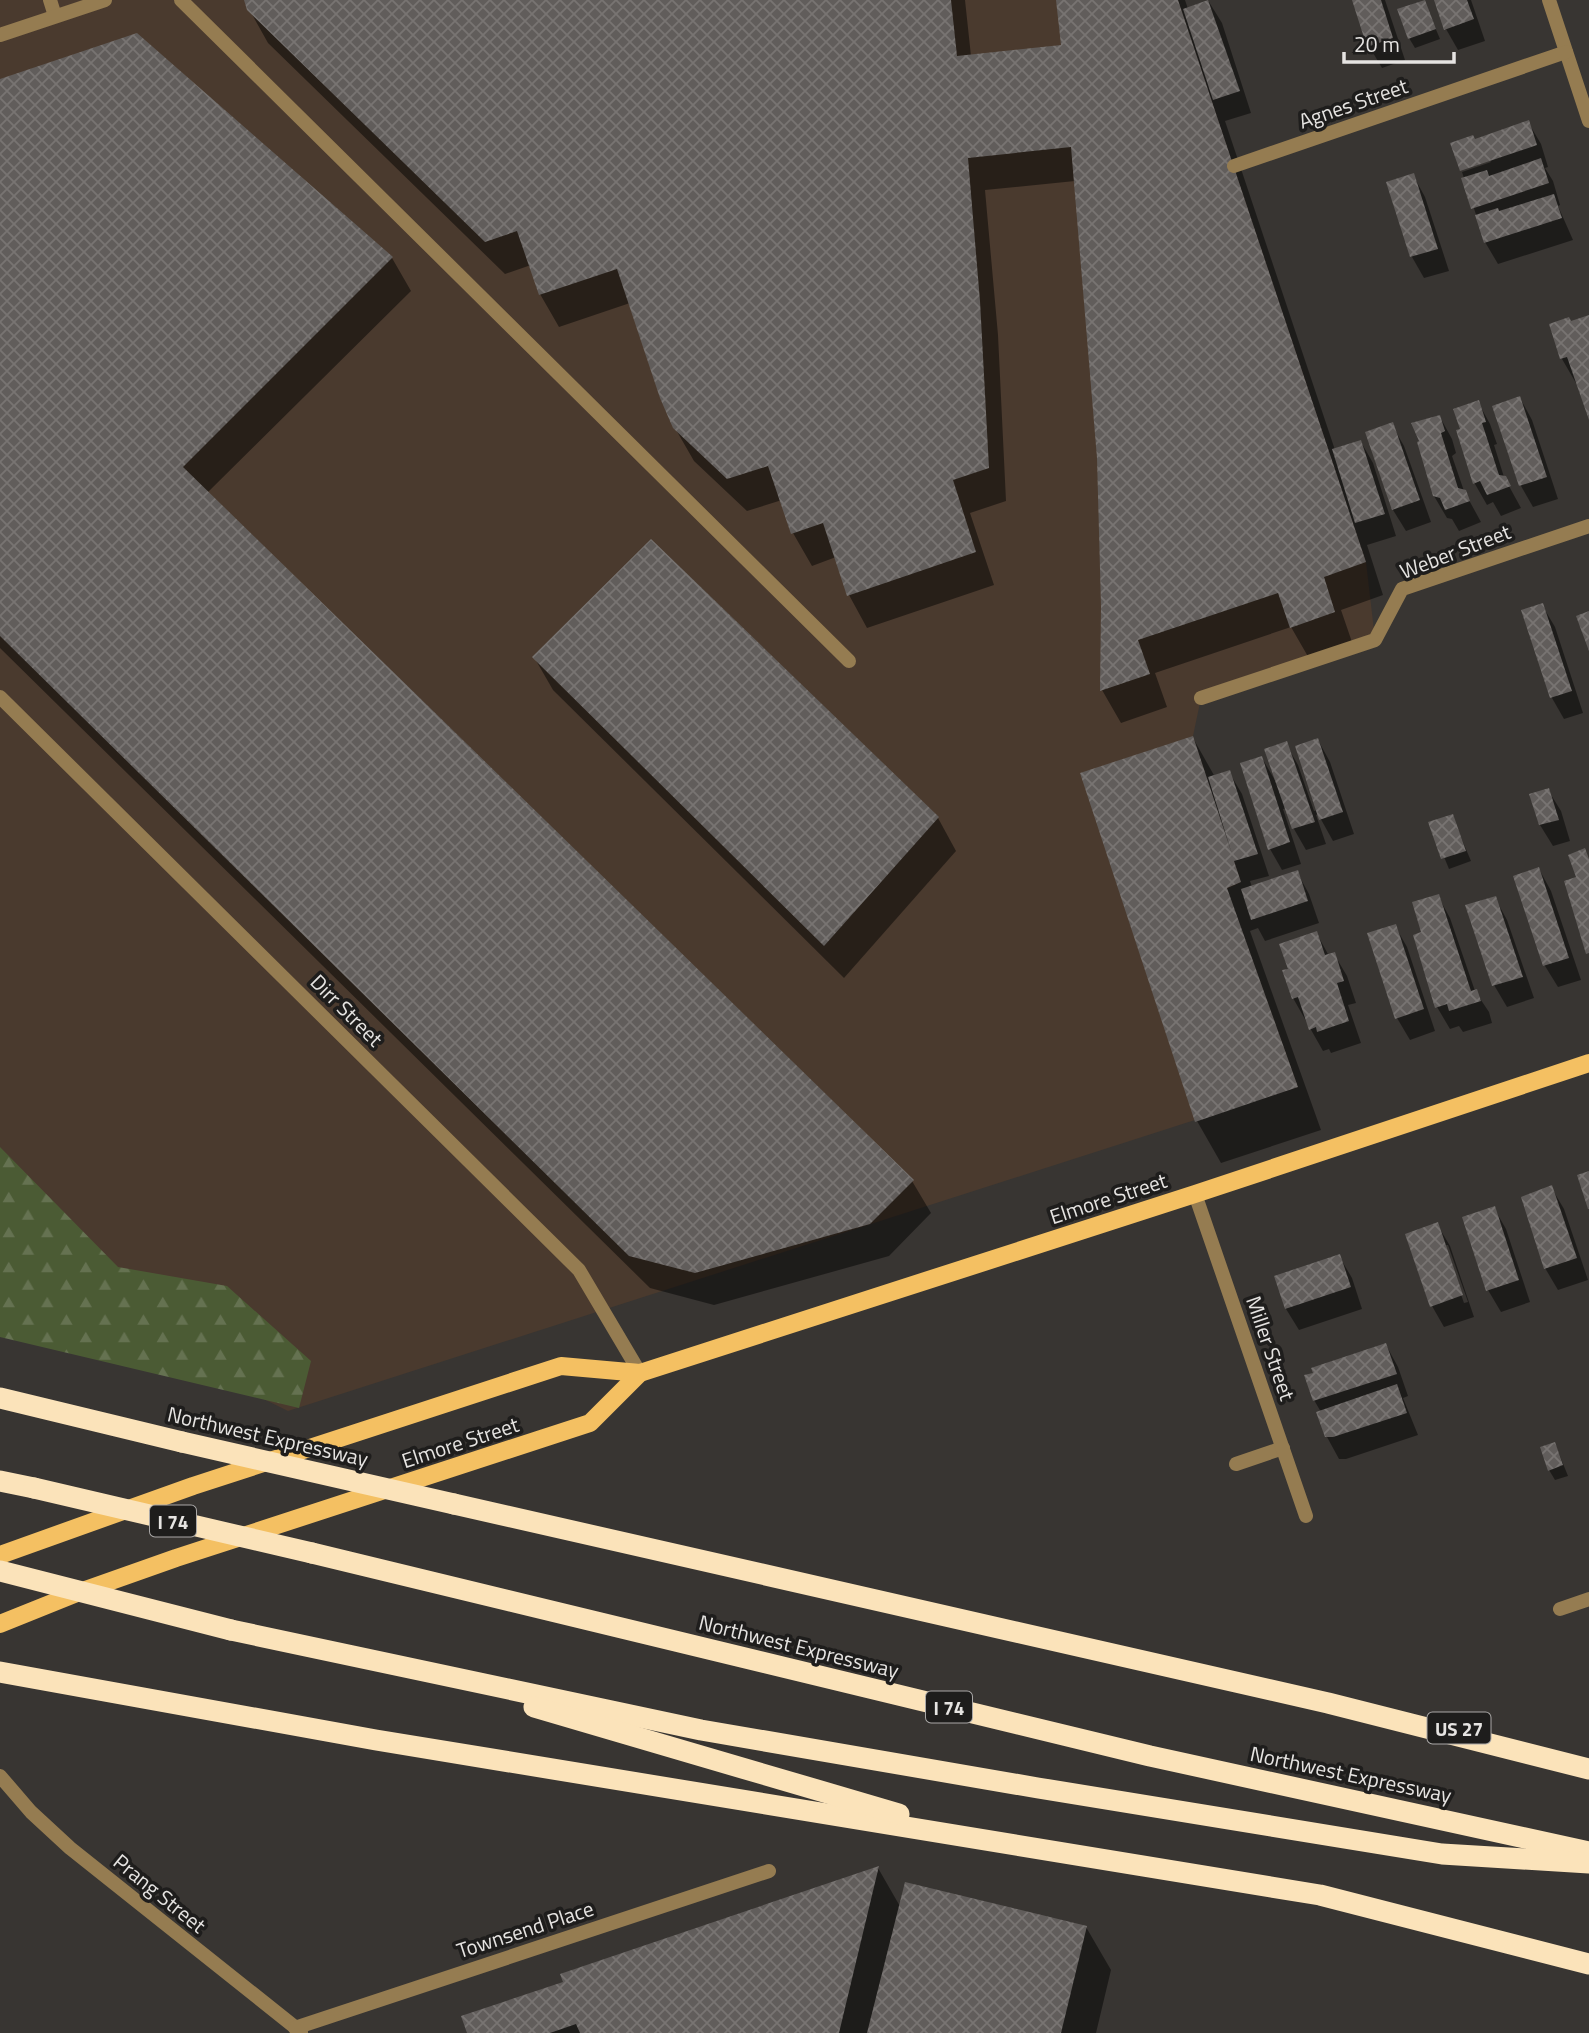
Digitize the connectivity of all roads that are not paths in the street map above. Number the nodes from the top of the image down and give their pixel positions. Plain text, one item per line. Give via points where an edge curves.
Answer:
1 (50, 0) edge
2 (105, 0) edge
3 (181, 0) edge
4 (1549, 0) edge
5 (55, 16) junction
6 (0, 35) edge
7 (1566, 52) junction
8 (1589, 121) edge
9 (1234, 166) dead end
10 (1589, 526) edge
11 (849, 661) dead end
12 (0, 696) edge
13 (1201, 698) dead end
14 (1589, 1063) edge
15 (1195, 1194) junction
16 (640, 1373) junction
17 (0, 1398) edge
18 (1283, 1448) junction
19 (1236, 1464) dead end
20 (0, 1480) edge
21 (1306, 1516) dead end
22 (0, 1555) edge
23 (0, 1571) edge
24 (1589, 1599) edge
25 (1560, 1609) dead end
26 (0, 1624) edge
27 (367, 1659) junction
28 (0, 1672) edge
29 (1328, 1703) junction
30 (1589, 1754) edge
31 (1589, 1769) edge
32 (0, 1776) edge
33 (992, 1841) junction
34 (1589, 1852) edge
35 (1589, 1863) edge
36 (769, 1871) dead end
37 (1589, 1964) edge
38 (299, 2030) edge

1 - 5 street
2 - 5 street
3 - 11 street
4 - 7 street
5 - 6 street
7 - 8 street
7 - 9 street, Agnes Street
10 - 13 street, Weber Street via 1402,589 1376,639
12 - 16 street, Dirr Street via 579,1270
14 - 15 main road, Elmore Street
15 - 16 main road, Elmore Street
15 - 18 street, Miller Street
16 - 22 main road, Elmore Street via 561,1366 193,1486
16 - 26 main road, Elmore Street via 590,1423 176,1558
17 - 29 highway, Northwest Expressway, bridge
18 - 19 street
18 - 21 street, Miller Street
20 - 34 highway, Northwest Expressway / I 74, bridge via 1150,1756
23 - 27 highway, bridge via 231,1630
24 - 25 street
27 - 33 highway
27 - 35 highway via 701,1730 1052,1790 1442,1854
28 - 33 highway via 376,1740
29 - 30 highway, US 27
29 - 31 highway, Northwest Expressway
32 - 38 street, Prang Street via 70,1848
33 - 37 highway via 1320,1895
36 - 38 street, Townsend Place

